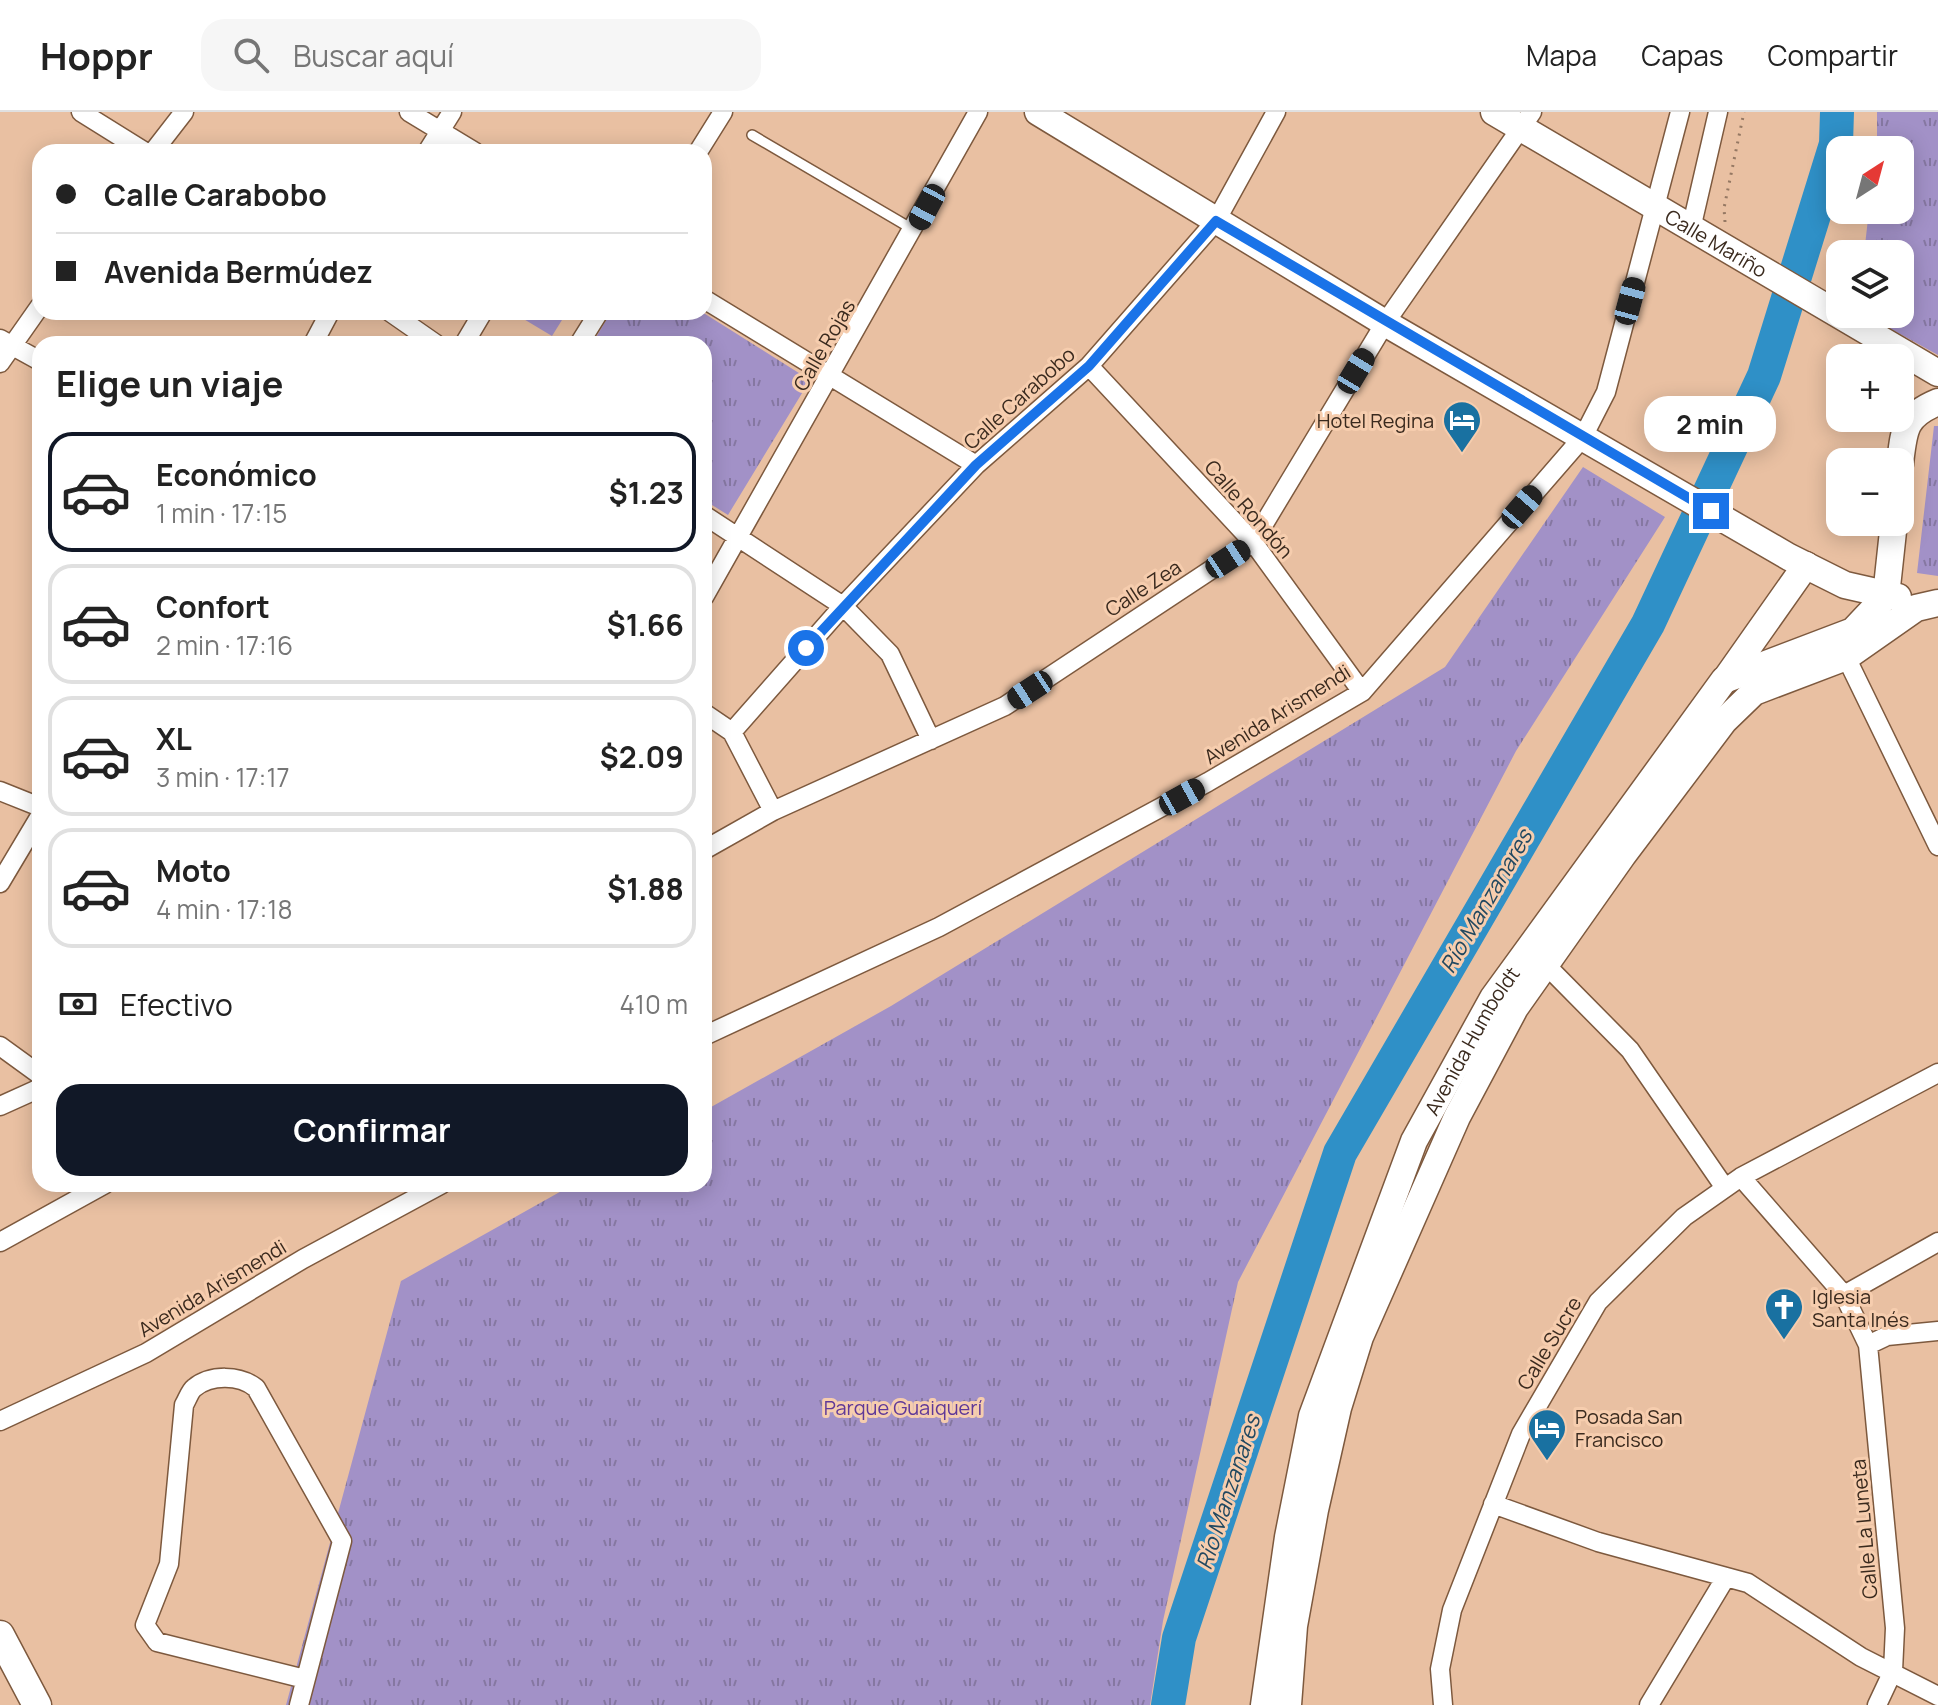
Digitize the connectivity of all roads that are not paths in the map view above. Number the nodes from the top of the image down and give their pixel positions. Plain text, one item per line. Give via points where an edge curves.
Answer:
1 (81, 112) edge
2 (184, 112) edge
3 (409, 112) edge
4 (452, 112) edge
5 (723, 112) edge
6 (978, 112) edge
7 (1038, 112) edge
8 (1276, 112) edge
9 (1494, 112) edge
10 (1680, 112) edge
11 (1718, 112) edge
12 (1526, 120) edge
13 (441, 130) junction
14 (752, 135) dead end
15 (132, 144) edge
16 (159, 144) edge
17 (432, 144) edge
18 (463, 144) edge
19 (703, 144) edge
20 (1655, 210) junction
21 (1216, 221) junction
22 (1691, 229) junction
23 (914, 230) junction
24 (712, 304) edge
25 (32, 314) edge
26 (402, 320) edge
27 (1385, 323) junction
28 (424, 336) edge
29 (6, 342) edge
30 (32, 357) edge
31 (0, 363) edge
32 (1089, 366) junction
33 (1938, 373) edge
34 (829, 378) junction
35 (1938, 402) edge
36 (1583, 437) junction
37 (1902, 448) edge
38 (976, 465) junction
39 (712, 520) edge
40 (1892, 536) edge
41 (741, 537) junction
42 (1253, 542) junction
43 (1797, 561) junction
44 (712, 584) edge
45 (1886, 596) junction
46 (1938, 601) edge
47 (843, 606) junction
48 (1846, 657) junction
49 (1724, 680) junction
50 (1362, 692) junction
51 (712, 718) edge
52 (732, 732) junction
53 (931, 740) junction
54 (0, 791) edge
55 (32, 804) edge
56 (773, 811) junction
57 (32, 829) edge
58 (712, 845) edge
59 (1938, 846) edge
60 (0, 883) edge
61 (1546, 965) junction
62 (712, 1032) edge
63 (0, 1046) edge
64 (32, 1069) edge
65 (1938, 1073) edge
66 (32, 1092) edge
67 (0, 1106) edge
68 (1741, 1177) junction
69 (1725, 1188) junction
70 (91, 1192) edge
71 (427, 1192) edge
72 (0, 1242) edge
73 (1938, 1242) edge
74 (1844, 1295) junction
75 (1938, 1331) edge
76 (1868, 1345) junction
77 (0, 1421) edge
78 (1493, 1504) junction
79 (1726, 1577) junction
80 (0, 1635) edge
81 (1893, 1671) junction
82 (0, 1675) edge
83 (305, 1679) junction
84 (1938, 1696) edge
85 (16, 1705) edge
86 (37, 1705) edge
87 (299, 1705) edge
88 (1264, 1705) edge
89 (1288, 1705) edge
90 (1443, 1705) edge
91 (1649, 1705) edge
92 (1877, 1705) edge

1 - 15 street
2 - 16 street
3 - 13 street
4 - 13 street
5 - 19 street
6 - 23 street, Calle Rojas
7 - 21 main road
8 - 21 street, Calle Carabobo
9 - 12 main road, Calle Mariño
10 - 20 street, Avenida Arismendi
11 - 22 street
12 - 20 main road, Calle Mariño
12 - 27 street, Calle Zea
13 - 17 street
13 - 18 street
14 - 23 lane
20 - 22 main road, Calle Mariño
20 - 36 street, Avenida Arismendi via 1606,392
21 - 27 main road
21 - 32 street, Calle Carabobo
22 - 33 main road, Calle Mariño
23 - 34 street, Calle Rojas
24 - 34 street
25 - 29 street
26 - 28 street
27 - 36 main road
27 - 42 street, Calle Zea
29 - 30 street
29 - 31 street
32 - 38 street, Calle Carabobo
32 - 42 street, Calle Rondón
34 - 38 street
34 - 41 street, Calle Rojas
35 - 37 main road via 1915,411 1903,432
36 - 43 main road
36 - 50 street, Avenida Arismendi
38 - 47 street, Calle Carabobo
39 - 41 street
40 - 45 main road
41 - 44 street, Calle Rojas
41 - 47 street
42 - 50 street, Calle Rondón
42 - 53 street, Calle Zea via 1005,706
43 - 45 main road via 1845,585
43 - 49 main road, Avenida Humboldt
45 - 46 main road
45 - 49 main road via 1853,631
46 - 48 main road, Avenida Humboldt via 1916,608
47 - 52 street, Calle Carabobo
47 - 53 street via 890,654
48 - 59 street
48 - 61 main road, Avenida Humboldt via 1754,692 1724,721
49 - 88 main road, Avenida Humboldt via 1493,998 1414,1141 1312,1416
50 - 62 street, Avenida Arismendi via 939,927
51 - 52 street
52 - 56 street
53 - 56 street, Calle Zea
54 - 55 street
56 - 58 street, Calle Zea
57 - 60 street
61 - 69 street via 1630,1050
61 - 89 main road, Avenida Humboldt via 1515,1008 1457,1117 1360,1337 1315,1510 1294,1626
63 - 64 street
65 - 68 street, Calle Sucre
66 - 67 street
68 - 69 street, Calle Sucre
68 - 74 street
69 - 78 street, Calle Sucre via 1684,1217 1598,1302 1521,1434
70 - 72 street
71 - 77 street, Avenida Arismendi via 146,1353
73 - 74 street
74 - 76 street
75 - 76 street via 1887,1336
76 - 81 street, Calle La Luneta via 1895,1628
78 - 79 street via 1598,1542
78 - 90 street, Calle Sucre via 1452,1610 1440,1669
79 - 81 street via 1748,1583 1861,1657
79 - 91 street
80 - 86 main road
81 - 84 street
81 - 92 street, Calle La Luneta
82 - 85 main road
83 - 83 street via 342,1541 256,1388 245,1379 224,1377 194,1388 184,1405 169,1564 145,1625 157,1642
83 - 87 street

